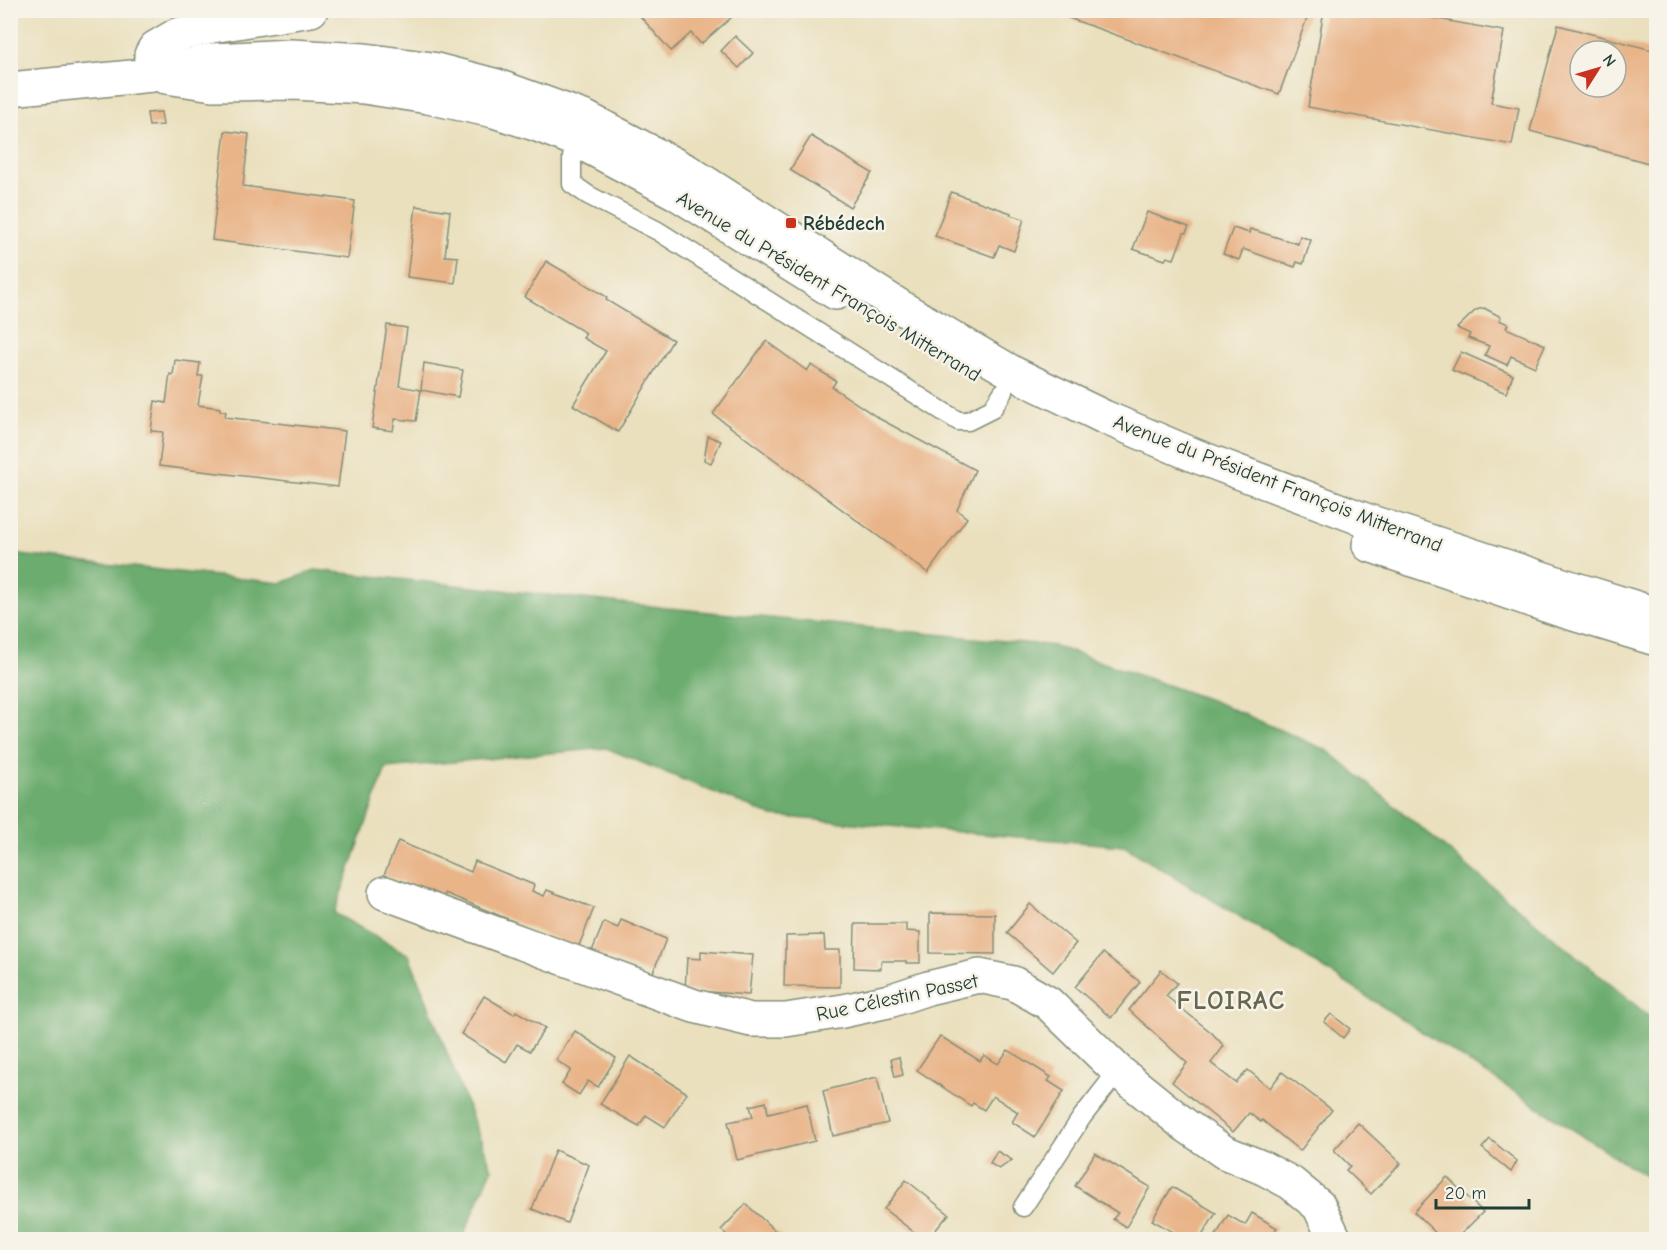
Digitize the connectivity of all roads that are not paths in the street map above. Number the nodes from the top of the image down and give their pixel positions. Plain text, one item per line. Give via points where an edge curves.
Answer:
1 (311, 10) edge
2 (153, 75) junction
3 (10, 89) edge
4 (581, 130) junction
5 (1003, 392) junction
6 (1656, 614) edge
7 (1656, 639) edge
8 (385, 893) dead end
9 (1118, 1071) junction
10 (1023, 1207) dead end
11 (1335, 1239) edge

1 - 2 street via 177,35 155,48 151,55
2 - 3 street, Avenue du Président François Mitterrand
2 - 4 street, Avenue du Président François Mitterrand via 213,84 364,87 494,111 535,124
4 - 5 street, Avenue du Président François Mitterrand via 895,330
4 - 5 lane via 572,157 572,184 588,195 658,231 958,420 968,421 992,409
4 - 6 street, Avenue du Président François Mitterrand via 687,171 907,311 1013,373 1104,417 1368,521
5 - 7 street, Avenue du Président François Mitterrand via 1095,436 1359,542
8 - 9 street, Rue Célestin Passet via 694,1006 751,1020 786,1020 843,1011 979,976 1013,984 1048,1003
9 - 10 lane via 1082,1117
9 - 11 street, Rue Célestin Passet via 1224,1152 1291,1183 1319,1206

